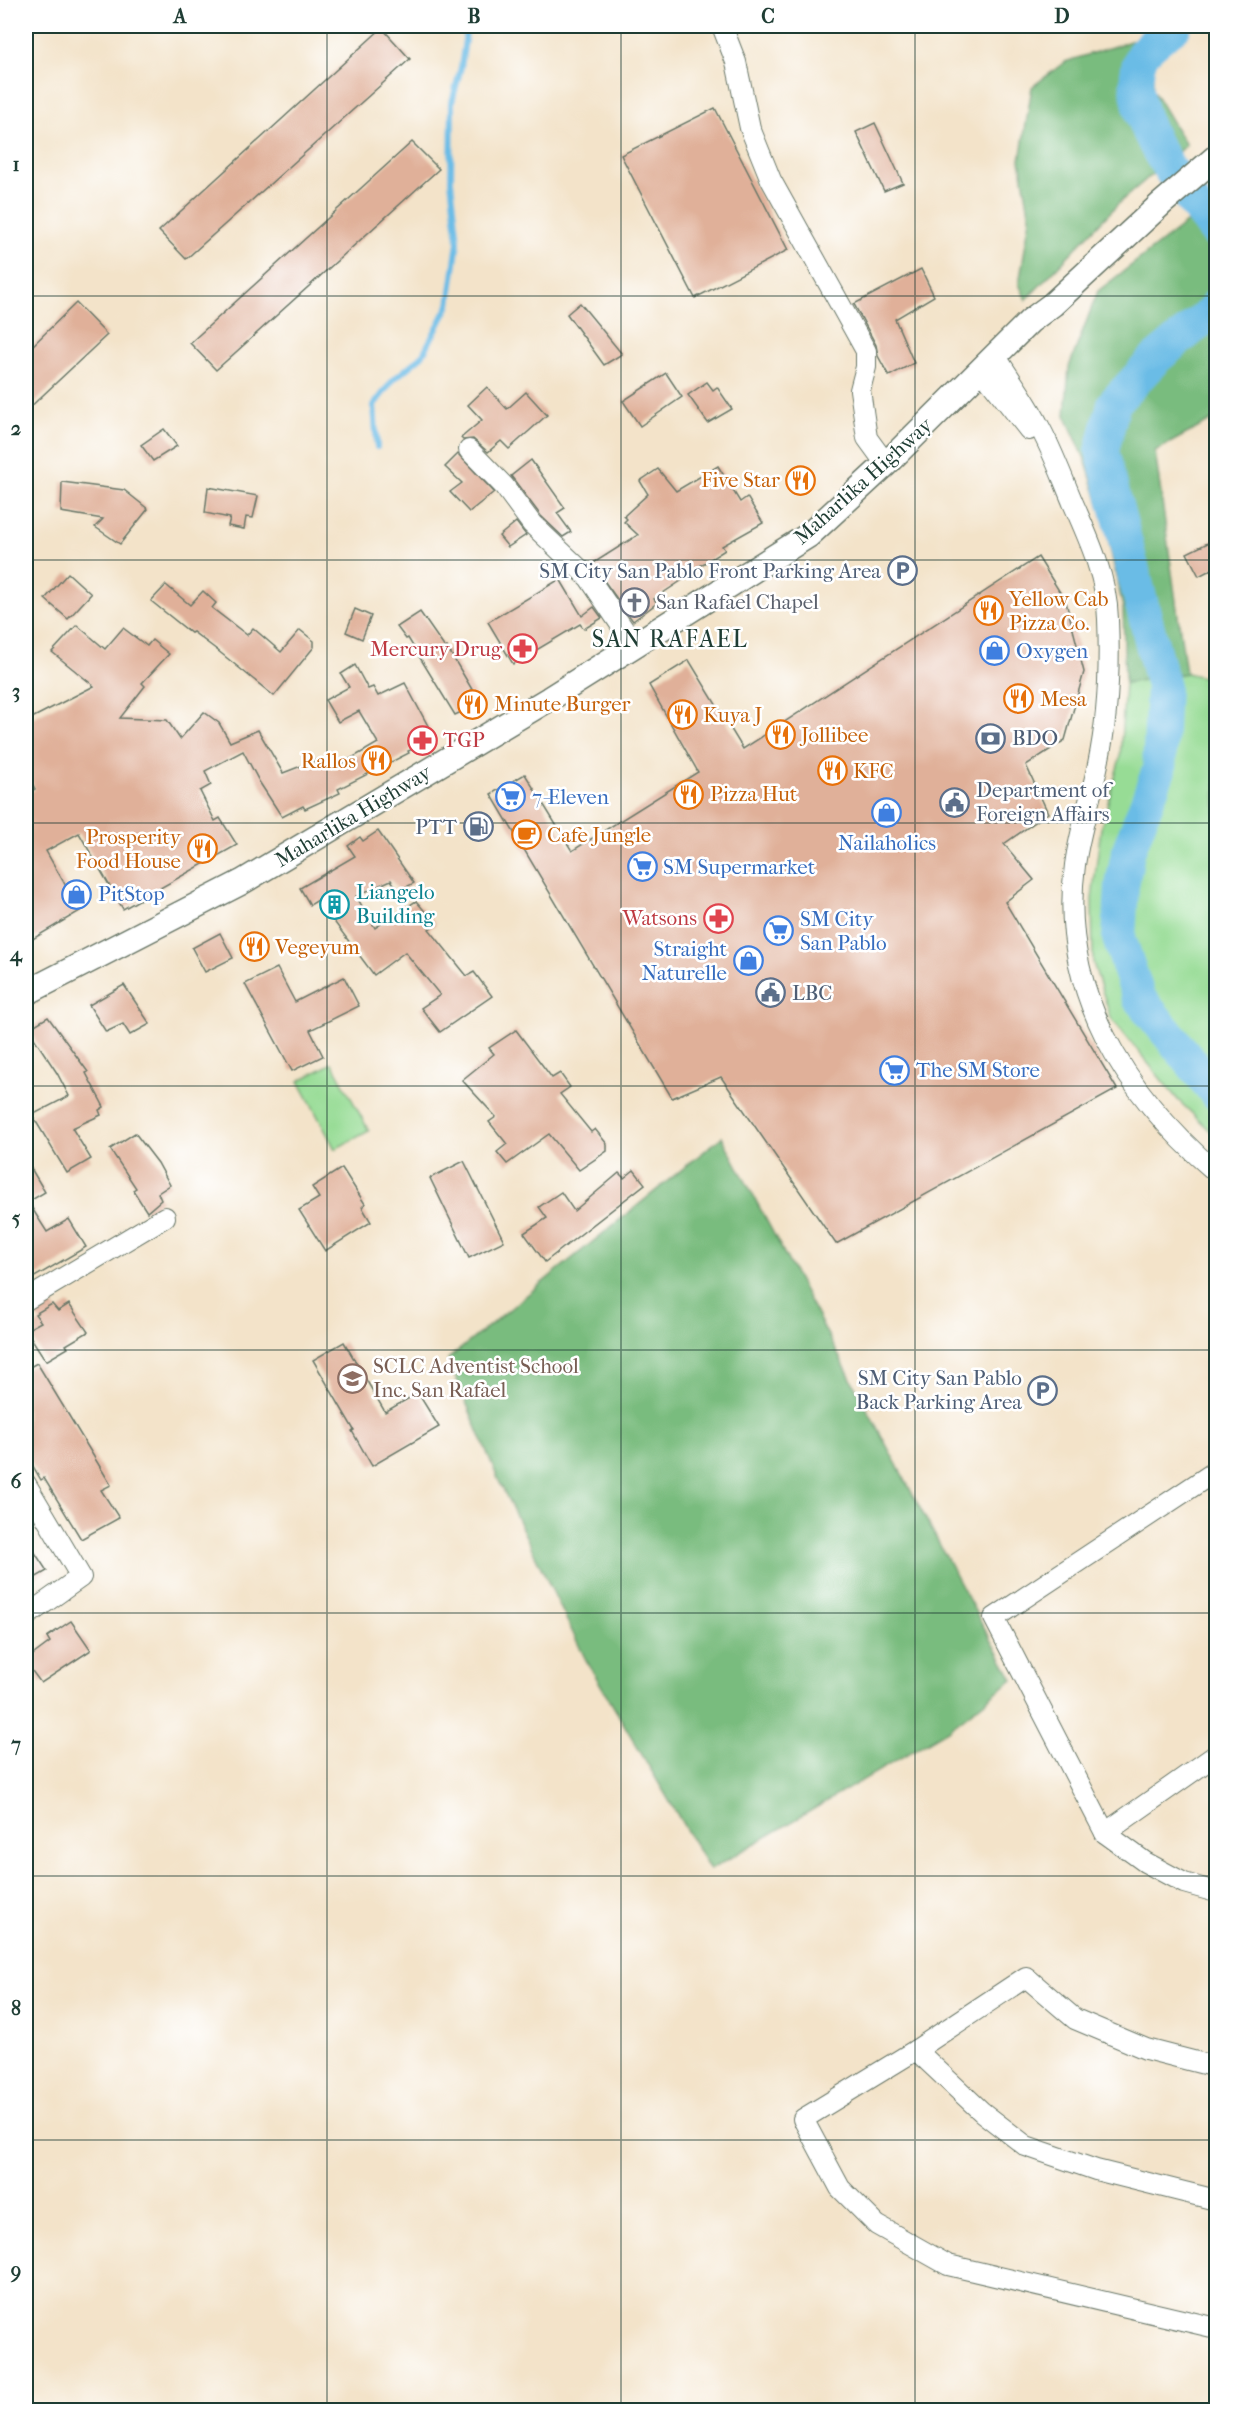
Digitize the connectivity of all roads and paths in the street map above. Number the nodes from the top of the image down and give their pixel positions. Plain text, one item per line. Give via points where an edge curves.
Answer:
1 (722, 26) edge
2 (1216, 158) edge
3 (988, 362) junction
4 (469, 450) dead end
5 (886, 464) junction
6 (635, 646) junction
7 (26, 993) edge
8 (1216, 1172) edge
9 (165, 1217) dead end
10 (26, 1300) edge
11 (1216, 1472) edge
12 (26, 1484) edge
13 (26, 1616) edge
14 (1216, 1755) edge
15 (1105, 1833) junction
16 (1216, 1892) edge
17 (916, 2050) junction
18 (1216, 2067) edge
19 (1216, 2200) edge
20 (1216, 2328) edge

1 - 5 street via 736,62 750,128 771,180 866,351 860,390 867,438
2 - 3 main road, Maharlika Highway
3 - 5 main road, Maharlika Highway
3 - 8 street via 1034,436 1052,453 1088,536 1101,576 1108,618 1107,707 1098,764 1082,822 1072,913 1089,1003 1124,1071 1152,1108
4 - 6 street via 504,486 532,524 590,578
5 - 6 main road, Maharlika Highway via 809,535
6 - 7 main road, Maharlika Highway via 242,882
9 - 10 street
11 - 15 street via 994,1618
12 - 13 street via 81,1577
14 - 15 street
15 - 16 street via 1145,1862 1184,1883
17 - 18 street via 1026,1977 1075,2019 1146,2049
17 - 19 street via 982,2112 1026,2146 1096,2170
17 - 20 street via 803,2119 840,2188 877,2225 948,2265

